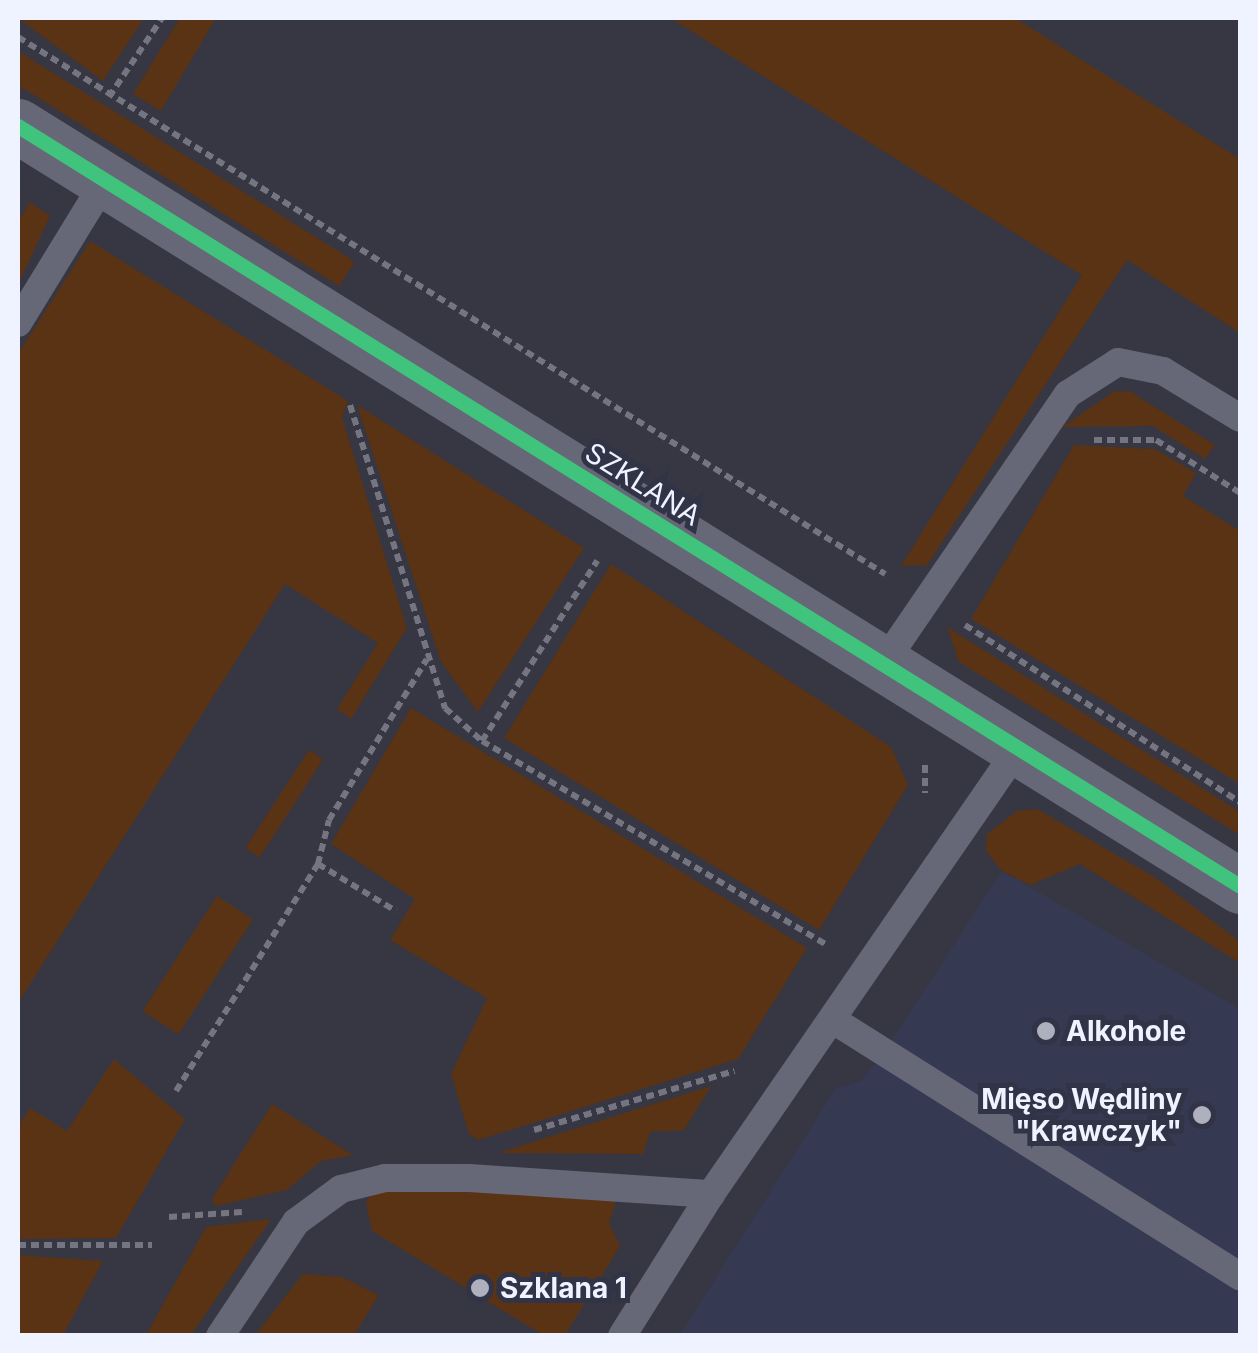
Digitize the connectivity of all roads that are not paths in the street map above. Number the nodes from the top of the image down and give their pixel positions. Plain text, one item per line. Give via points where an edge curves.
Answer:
1 (18, 126) edge
2 (105, 181) junction
3 (18, 323) edge
4 (1240, 418) edge
5 (883, 664) junction
6 (1018, 750) junction
7 (1240, 886) edge
8 (833, 1020) junction
9 (711, 1194) junction
10 (1240, 1276) edge
11 (220, 1336) edge
12 (622, 1336) edge

1 - 2 street, SZKLANA
2 - 3 lane
2 - 5 street, SZKLANA
4 - 5 lane via 1163,370 1118,362 1068,394
5 - 6 street, SZKLANA
6 - 7 street, SZKLANA
6 - 8 lane
8 - 9 lane
8 - 10 lane
9 - 11 lane via 470,1178 385,1178 341,1189 296,1222
9 - 12 lane

